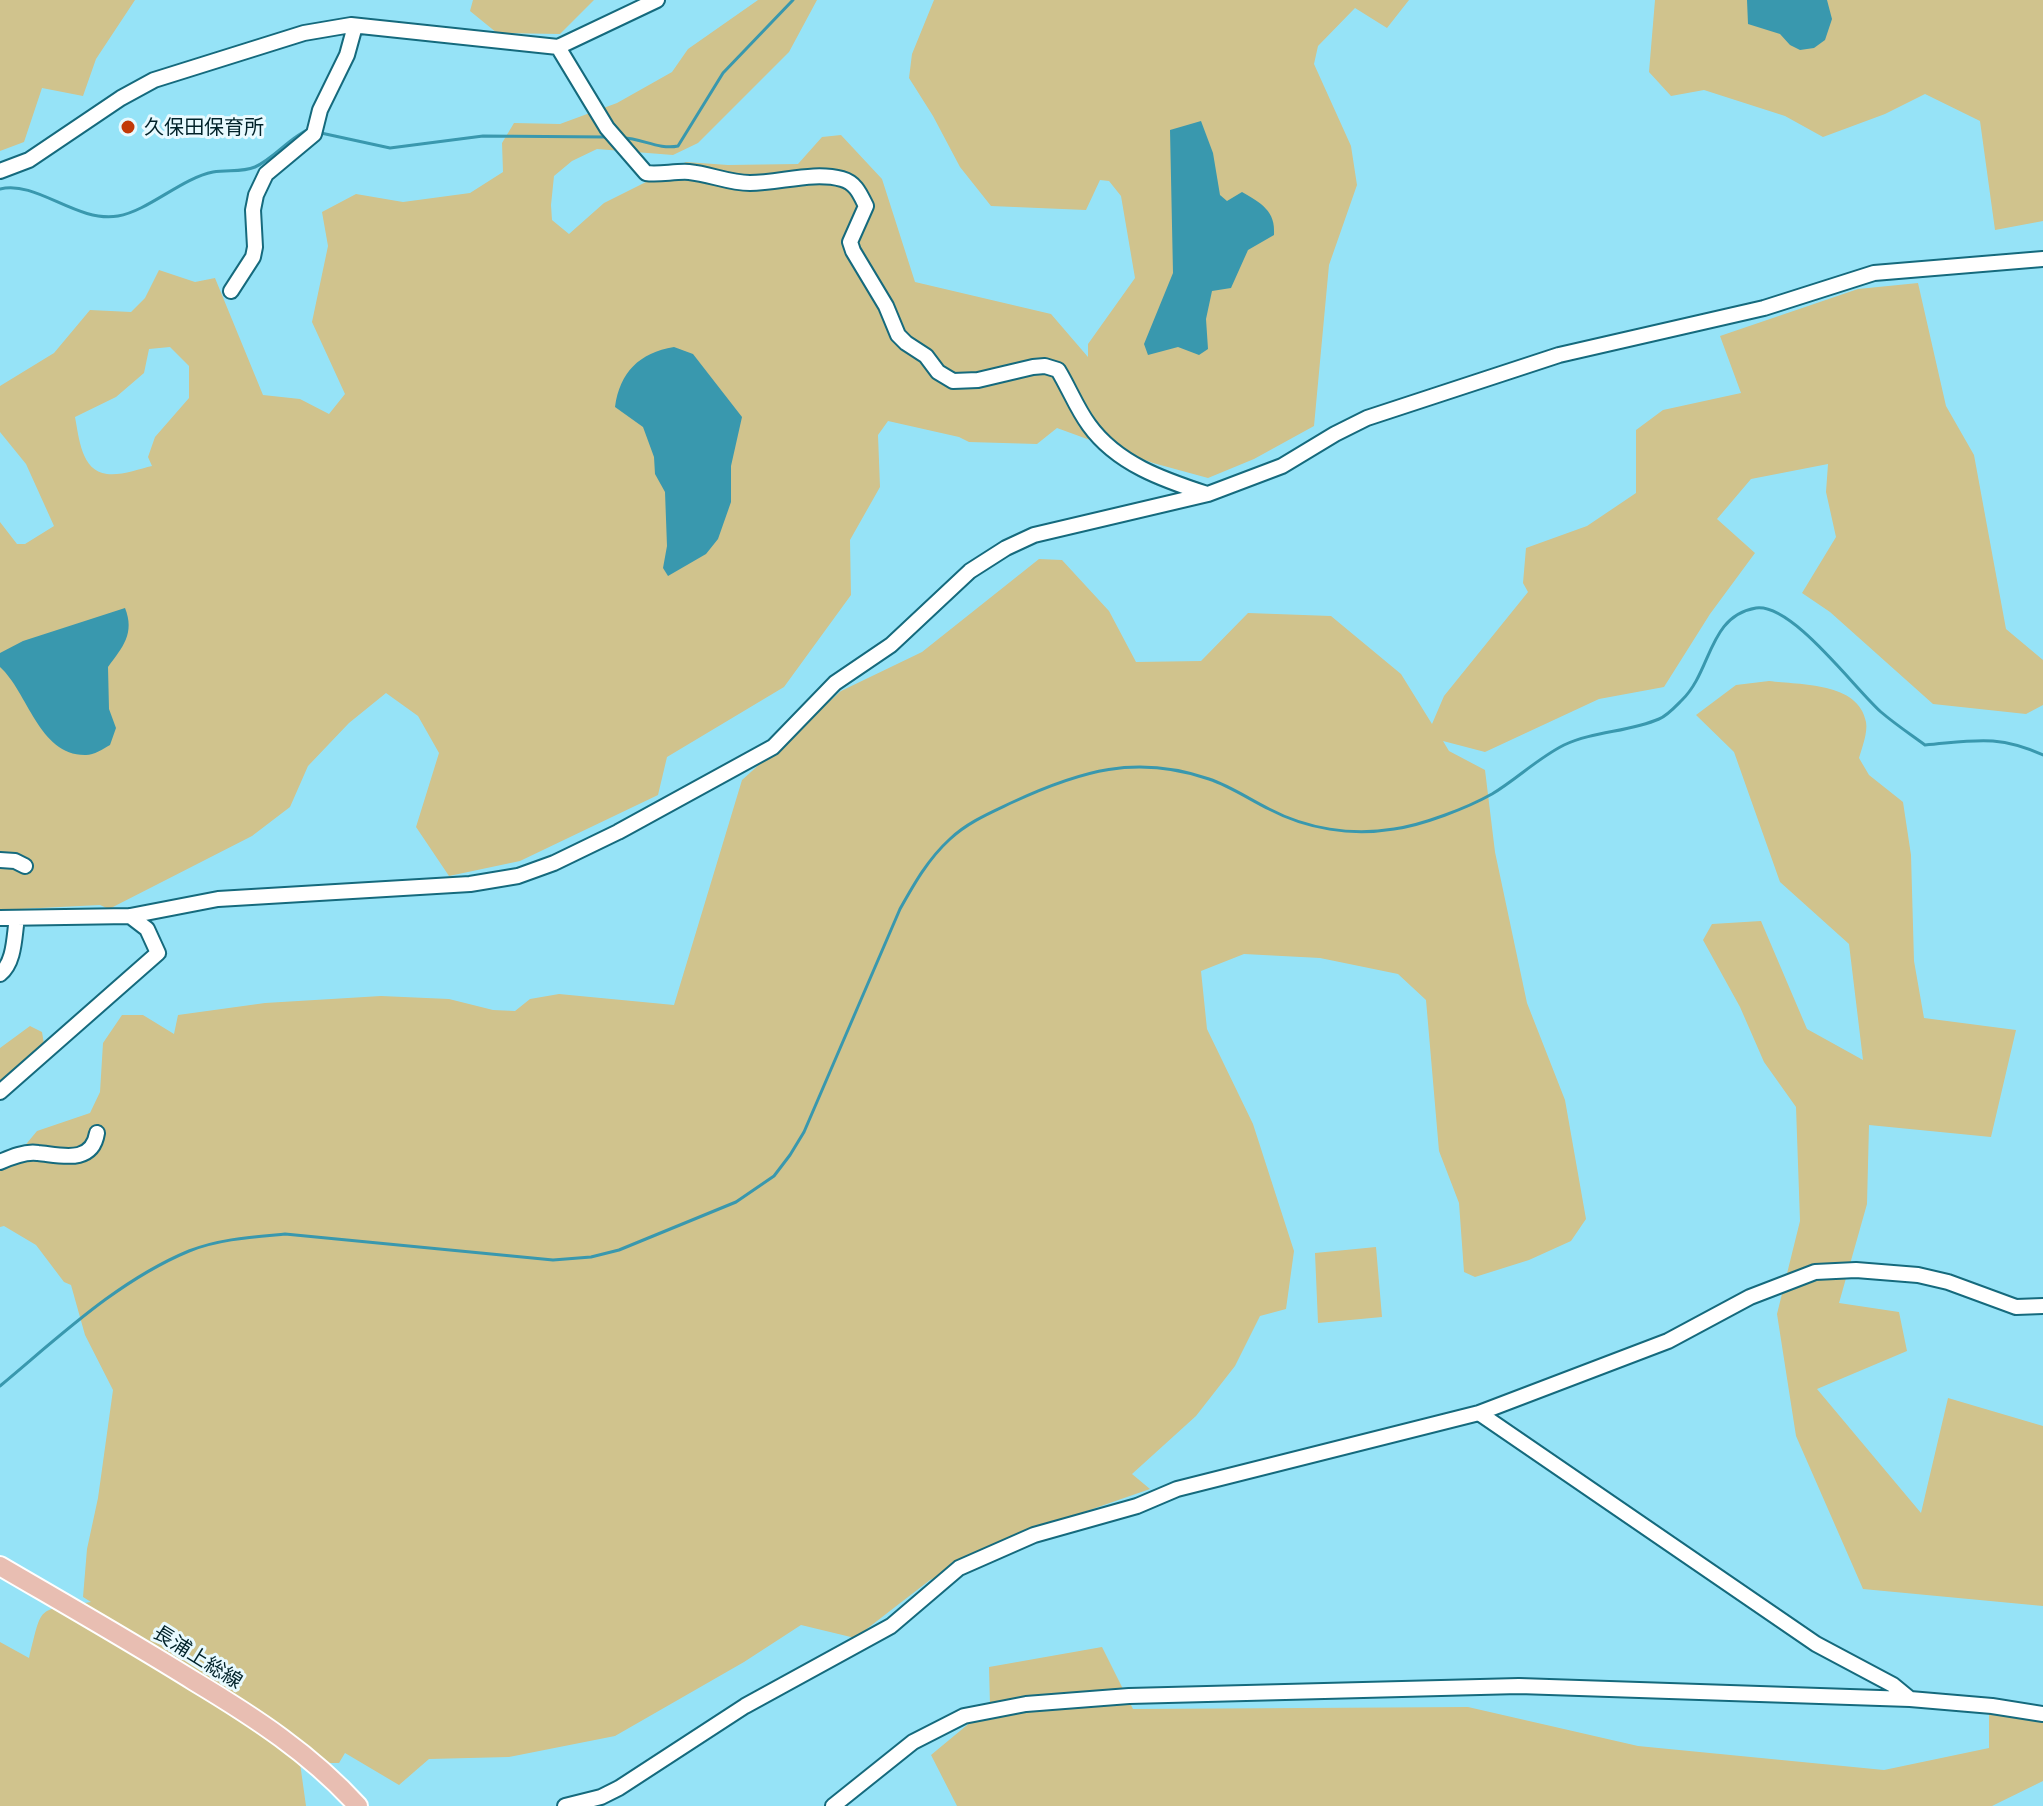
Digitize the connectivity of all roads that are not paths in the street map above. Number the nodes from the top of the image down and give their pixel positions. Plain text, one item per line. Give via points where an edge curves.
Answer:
1 (657, 0) edge
2 (355, 26) junction
3 (558, 47) junction
4 (0, 171) edge
5 (2043, 259) edge
6 (231, 291) dead end
7 (1208, 494) junction
8 (0, 860) edge
9 (25, 866) dead end
10 (130, 916) junction
11 (0, 918) edge
12 (17, 918) junction
13 (0, 974) edge
14 (0, 1092) edge
15 (97, 1133) dead end
16 (0, 1162) edge
17 (2043, 1306) edge
18 (1479, 1413) junction
19 (0, 1566) edge
20 (1910, 1699) junction
21 (2043, 1714) edge
22 (353, 1804) edge
23 (565, 1806) edge
24 (833, 1806) edge

1 - 3 street
2 - 3 street
2 - 4 street via 304,33 154,80 29,160
2 - 6 street via 314,134 266,174 256,195 253,257
3 - 7 street via 607,128 646,173 694,172 750,183 816,177 852,183 866,206 850,242 853,251 898,335 938,372 953,381 1033,367 1058,370 1089,426 1107,443 1155,477
5 - 7 street via 1874,273 1764,308 1559,355 1367,418 1282,466
7 - 10 street via 1034,535 1006,548 970,571 891,645 835,683 773,747 554,863 470,884 218,899
8 - 9 street
10 - 12 street
10 - 14 street via 147,929 158,953
11 - 12 street
12 - 13 street via 12,954
15 - 16 street via 91,1149 77,1157 26,1153
17 - 18 street via 2016,1307 1918,1275 1815,1272 1750,1297 1668,1341
18 - 20 street via 1778,1619
18 - 23 street via 1177,1489 1020,1541 959,1568 891,1626 745,1706 619,1788
19 - 22 main road, 長浦上総線 via 269,1727 335,1779
20 - 21 street
20 - 24 street via 1519,1686 1129,1696 1026,1704 964,1716 913,1742

